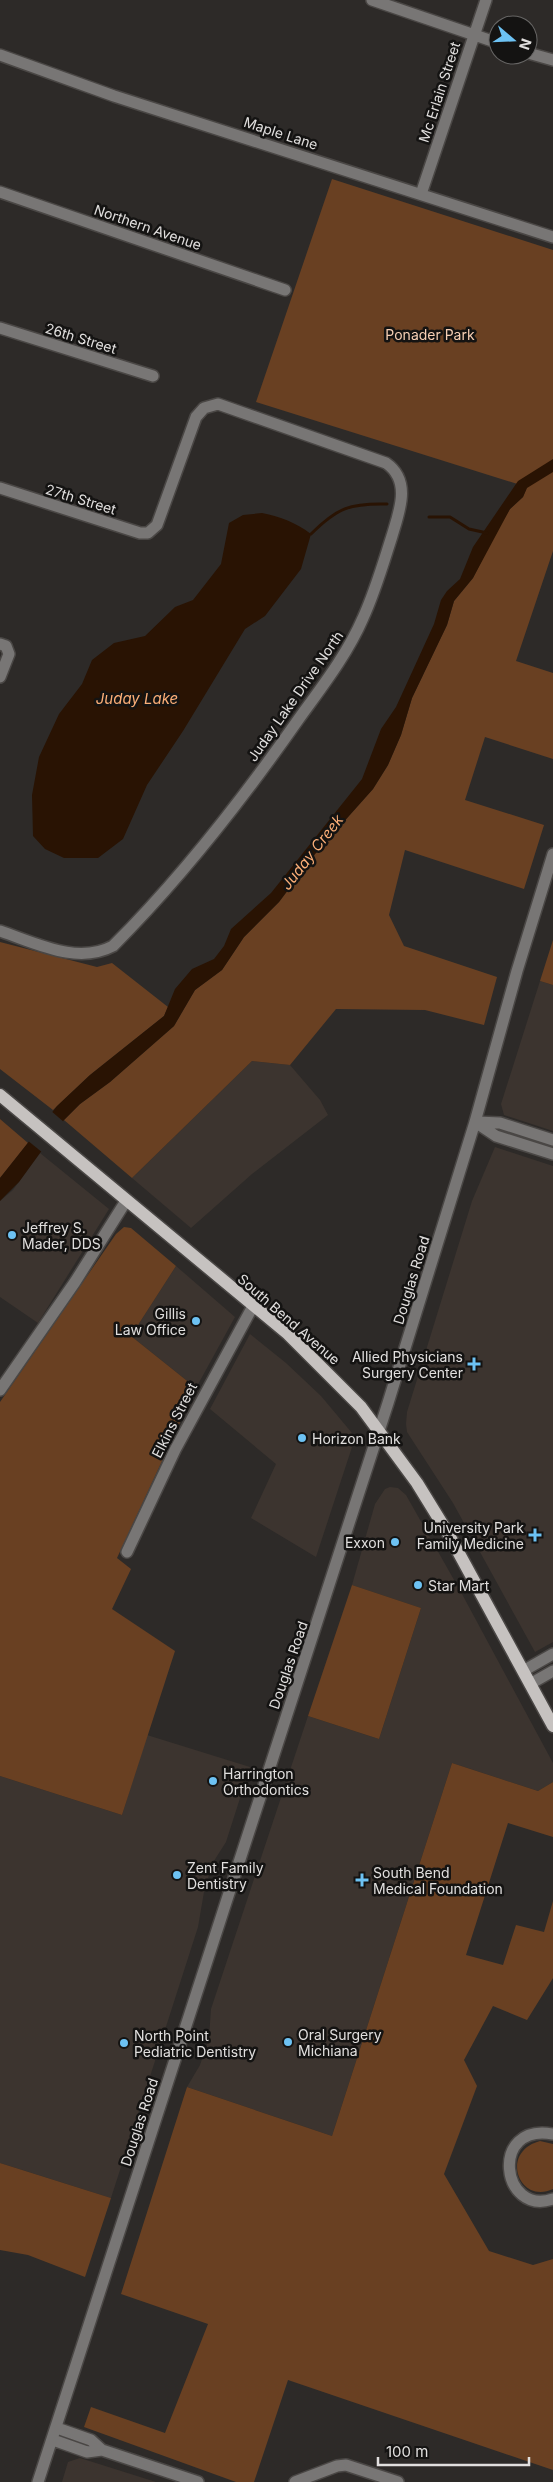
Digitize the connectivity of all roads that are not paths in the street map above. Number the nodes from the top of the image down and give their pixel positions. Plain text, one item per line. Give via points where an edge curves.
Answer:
1 (372, 0) edge
2 (486, 0) edge
3 (474, 34) junction
4 (488, 39) edge
5 (0, 55) edge
6 (538, 56) edge
7 (553, 60) edge
8 (0, 192) edge
9 (421, 194) junction
10 (553, 237) edge
11 (285, 290) dead end
12 (0, 328) edge
13 (153, 376) dead end
14 (0, 488) edge
15 (153, 530) joint
16 (4, 647) edge
17 (0, 677) edge
18 (553, 854) edge
19 (0, 931) edge
20 (0, 1095) edge
21 (476, 1122) junction
22 (553, 1140) edge
23 (553, 1154) edge
24 (126, 1201) junction
25 (254, 1306) junction
26 (0, 1390) edge
27 (379, 1430) junction
28 (128, 1552) dead end
29 (553, 1654) edge
30 (523, 1671) junction
31 (553, 1671) edge
32 (530, 1684) junction
33 (553, 1726) edge
34 (553, 2134) edge
35 (553, 2199) edge
36 (57, 2428) junction
37 (52, 2440) junction
38 (102, 2450) junction
39 (38, 2482) edge
40 (198, 2482) edge
41 (295, 2482) edge
42 (398, 2482) edge

1 - 3 street
2 - 3 street, Mc Erlain Street
3 - 4 street
3 - 9 street, Mc Erlain Street
5 - 9 street, Maple Lane via 114,96
6 - 7 street
8 - 11 street, Northern Avenue
9 - 10 street, Maple Lane
12 - 13 street, 26th Street
14 - 15 street, 27th Street via 140,533
15 - 19 street, Juday Lake Drive North via 200,412 210,405 218,404 386,463 397,474 401,486 400,509 363,620 327,679 205,845 144,915 113,946 102,952 80,955
16 - 17 street via 8,657
18 - 21 street, Douglas Road
20 - 24 main road, South Bend Avenue
21 - 22 street via 500,1123
21 - 23 street via 496,1136
21 - 27 street, Douglas Road
24 - 25 main road, South Bend Avenue
24 - 26 street
25 - 27 main road, South Bend Avenue via 312,1355
25 - 28 street, Elkins Street via 175,1450
27 - 30 main road, South Bend Avenue via 449,1535
27 - 36 street, Douglas Road
29 - 30 street
30 - 32 main road, South Bend Avenue
31 - 32 street
32 - 33 main road, South Bend Avenue
34 - 35 street via 533,2134 523,2138 510,2154 508,2165 511,2180 521,2193 540,2201
36 - 37 street, Douglas Road
36 - 38 street via 90,2440
37 - 38 street via 86,2452
37 - 39 street, Douglas Road
38 - 40 street
41 - 42 street via 346,2465

